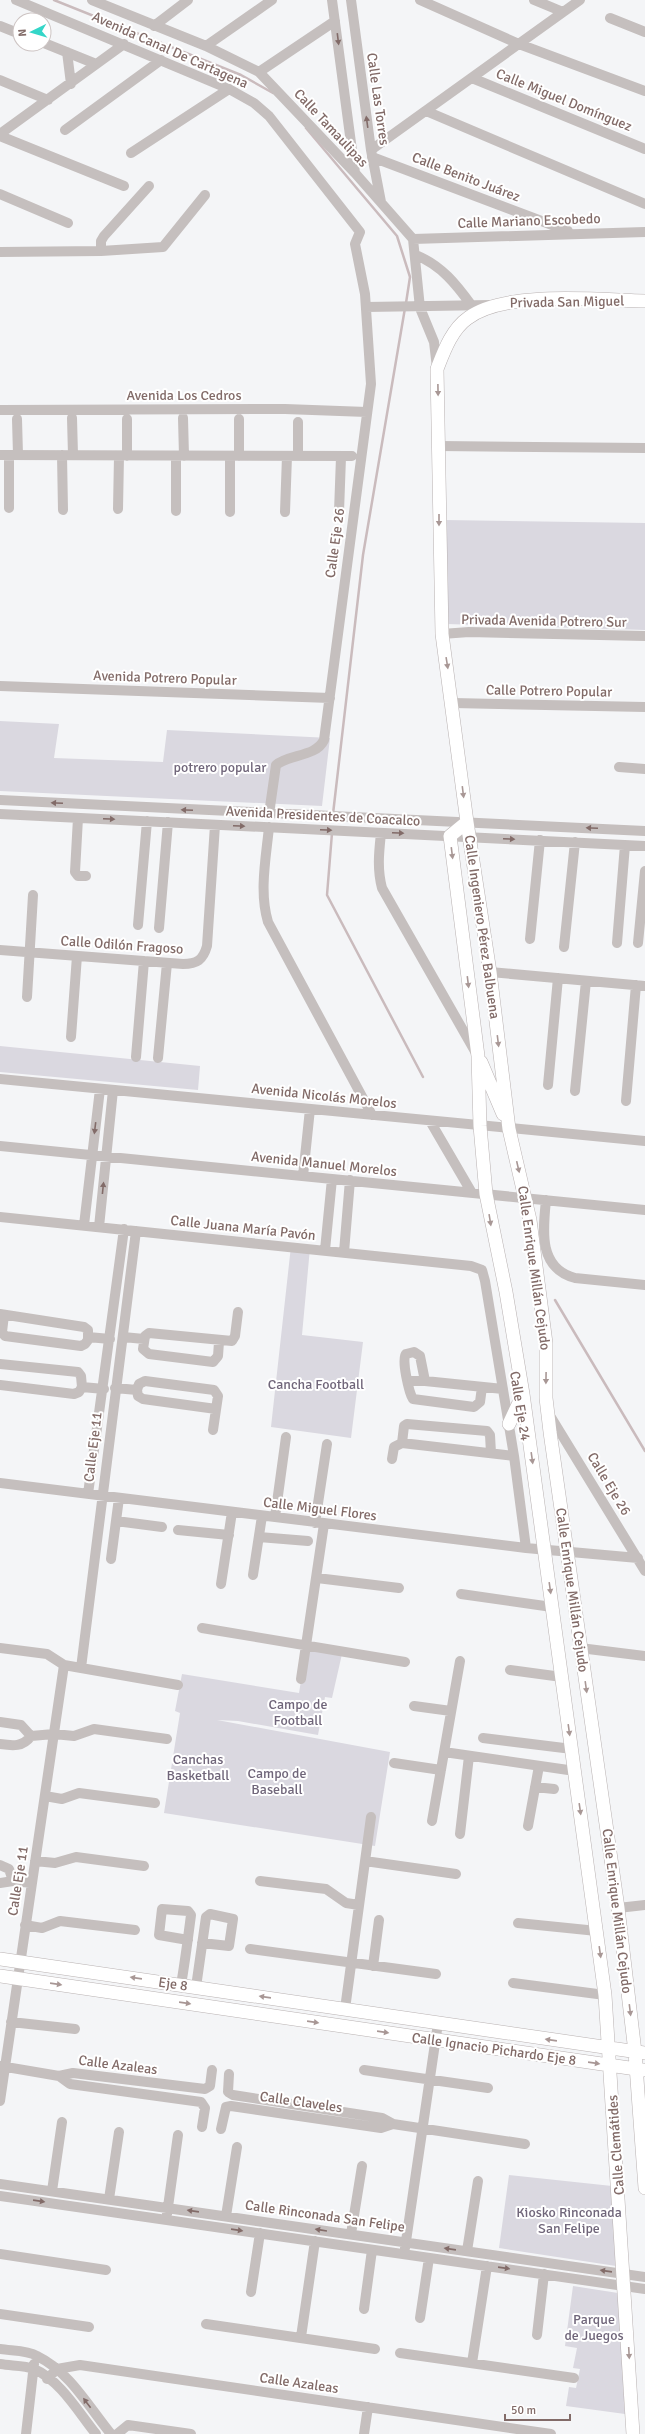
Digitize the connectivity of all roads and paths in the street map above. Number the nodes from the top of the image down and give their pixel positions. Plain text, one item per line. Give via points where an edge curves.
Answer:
1 (16, 0) edge
2 (188, 0) edge
3 (272, 0) edge
4 (332, 0) edge
5 (351, 0) edge
6 (420, 0) edge
7 (534, 0) edge
8 (580, 0) edge
9 (99, 1) edge
10 (563, 12) junction
11 (610, 18) dead end
12 (335, 21) junction
13 (0, 26) edge
14 (154, 26) junction
15 (12, 31) edge
16 (645, 32) edge
17 (124, 44) junction
18 (519, 44) junction
19 (52, 46) edge
20 (206, 46) junction
21 (67, 52) junction
22 (161, 60) junction
23 (96, 64) junction
24 (259, 72) junction
25 (472, 78) junction
26 (0, 80) edge
27 (71, 84) junction
28 (229, 88) junction
29 (645, 91) edge
30 (48, 100) junction
31 (426, 111) junction
32 (65, 130) dead end
33 (0, 135) edge
34 (645, 149) edge
35 (131, 153) dead end
36 (372, 154) junction
37 (355, 173) junction
38 (124, 186) dead end
39 (149, 186) dead end
40 (0, 194) edge
41 (206, 195) dead end
42 (381, 202) junction
43 (645, 204) edge
44 (68, 222) dead end
45 (645, 232) edge
46 (572, 233) junction
47 (413, 239) junction
48 (355, 246) joint
49 (101, 251) junction
50 (0, 252) edge
51 (416, 255) junction
52 (645, 301) edge
53 (366, 308) junction
54 (419, 308) junction
55 (470, 312) junction
56 (437, 370) junction
57 (0, 410) edge
58 (367, 412) junction
59 (72, 418) dead end
60 (184, 418) dead end
61 (16, 419) dead end
62 (127, 419) dead end
63 (239, 419) dead end
64 (298, 422) dead end
65 (439, 446) junction
66 (645, 448) edge
67 (9, 455) edge
68 (68, 455) junction
69 (123, 456) junction
70 (180, 456) junction
71 (234, 456) junction
72 (287, 456) junction
73 (298, 456) junction
74 (352, 456) dead end
75 (341, 457) junction
76 (9, 508) dead end
77 (118, 509) dead end
78 (63, 510) dead end
79 (176, 511) dead end
80 (230, 512) dead end
81 (285, 512) dead end
82 (339, 512) dead end
83 (442, 634) junction
84 (645, 636) edge
85 (0, 686) edge
86 (330, 698) junction
87 (453, 702) junction
88 (645, 707) edge
89 (619, 767) dead end
90 (645, 769) edge
91 (0, 800) edge
92 (202, 810) junction
93 (0, 814) edge
94 (269, 814) junction
95 (78, 818) junction
96 (147, 821) junction
97 (168, 822) junction
98 (467, 822) junction
99 (202, 824) junction
100 (215, 825) junction
101 (269, 827) junction
102 (608, 829) junction
103 (645, 831) edge
104 (381, 833) junction
105 (450, 836) junction
106 (470, 837) junction
107 (540, 840) junction
108 (575, 842) junction
109 (608, 844) junction
110 (626, 845) junction
111 (645, 846) edge
112 (645, 871) edge
113 (86, 876) dead end
114 (33, 895) dead end
115 (138, 925) dead end
116 (160, 928) dead end
117 (530, 940) dead end
118 (617, 943) dead end
119 (638, 943) dead end
120 (564, 947) dead end
121 (0, 950) edge
122 (29, 952) junction
123 (77, 956) junction
124 (144, 961) junction
125 (167, 963) junction
126 (490, 972) junction
127 (558, 978) junction
128 (586, 981) junction
129 (640, 986) edge
130 (27, 997) dead end
131 (71, 1037) dead end
132 (478, 1056) junction
133 (136, 1057) dead end
134 (158, 1058) dead end
135 (0, 1079) edge
136 (548, 1085) dead end
137 (100, 1089) junction
138 (113, 1090) junction
139 (575, 1091) dead end
140 (626, 1101) dead end
141 (310, 1109) junction
142 (372, 1115) junction
143 (430, 1121) junction
144 (480, 1126) junction
145 (509, 1129) junction
146 (645, 1140) edge
147 (0, 1146) edge
148 (92, 1156) junction
149 (106, 1157) junction
150 (303, 1176) junction
151 (332, 1179) junction
152 (350, 1180) junction
153 (472, 1193) junction
154 (486, 1194) junction
155 (526, 1198) junction
156 (546, 1200) junction
157 (645, 1210) edge
158 (0, 1217) edge
159 (84, 1225) junction
160 (99, 1227) junction
161 (124, 1229) junction
162 (136, 1231) junction
163 (325, 1250) junction
164 (344, 1252) junction
165 (482, 1270) joint
166 (645, 1285) edge
167 (238, 1312) dead end
168 (2, 1314) edge
169 (88, 1337) junction
170 (122, 1337) junction
171 (110, 1339) junction
172 (144, 1339) junction
173 (219, 1342) junction
174 (0, 1364) edge
175 (408, 1381) junction
176 (425, 1381) junction
177 (0, 1385) edge
178 (82, 1387) junction
179 (482, 1387) junction
180 (115, 1388) junction
181 (104, 1389) junction
182 (504, 1389) junction
183 (137, 1390) junction
184 (523, 1394) junction
185 (216, 1409) junction
186 (548, 1412) junction
187 (509, 1424) junction
188 (213, 1430) dead end
189 (286, 1437) dead end
190 (402, 1443) junction
191 (327, 1444) dead end
192 (491, 1453) junction
193 (514, 1456) junction
194 (392, 1459) dead end
195 (0, 1483) edge
196 (88, 1494) junction
197 (101, 1496) junction
198 (119, 1498) junction
199 (232, 1512) junction
200 (262, 1516) junction
201 (275, 1517) junction
202 (116, 1521) junction
203 (320, 1523) junction
204 (162, 1527) dead end
205 (178, 1530) dead end
206 (229, 1535) junction
207 (259, 1537) junction
208 (308, 1542) dead end
209 (526, 1548) junction
210 (544, 1549) junction
211 (567, 1550) junction
212 (638, 1558) junction
213 (111, 1559) dead end
214 (645, 1571) edge
215 (253, 1575) dead end
216 (317, 1578) junction
217 (221, 1584) dead end
218 (399, 1588) dead end
219 (461, 1594) dead end
220 (552, 1608) junction
221 (202, 1628) dead end
222 (307, 1644) junction
223 (0, 1648) edge
224 (580, 1648) junction
225 (645, 1656) edge
226 (460, 1661) dead end
227 (405, 1662) dead end
228 (64, 1665) junction
229 (80, 1668) junction
230 (510, 1670) dead end
231 (562, 1677) junction
232 (301, 1679) dead end
233 (178, 1685) dead end
234 (414, 1706) dead end
235 (451, 1711) junction
236 (0, 1722) edge
237 (54, 1734) junction
238 (31, 1736) junction
239 (483, 1738) dead end
240 (167, 1739) dead end
241 (0, 1744) edge
242 (572, 1749) junction
243 (444, 1752) junction
244 (469, 1756) junction
245 (394, 1763) dead end
246 (539, 1766) junction
247 (441, 1770) junction
248 (575, 1771) junction
249 (535, 1787) junction
250 (554, 1789) dead end
251 (45, 1796) junction
252 (155, 1803) dead end
253 (371, 1817) dead end
254 (432, 1821) dead end
255 (528, 1826) dead end
256 (460, 1834) dead end
257 (35, 1861) junction
258 (365, 1861) junction
259 (0, 1865) edge
260 (144, 1866) dead end
261 (456, 1874) dead end
262 (13, 1881) junction
263 (260, 1881) dead end
264 (0, 1883) edge
265 (32, 1883) junction
266 (359, 1905) junction
267 (645, 1905) edge
268 (618, 1908) junction
269 (380, 1920) dead end
270 (518, 1923) dead end
271 (25, 1925) junction
272 (135, 1930) dead end
273 (597, 1931) junction
274 (188, 1940) junction
275 (202, 1943) junction
276 (250, 1949) dead end
277 (0, 1959) edge
278 (20, 1962) junction
279 (351, 1963) junction
280 (373, 1966) junction
281 (436, 1974) dead end
282 (0, 1976) edge
283 (18, 1978) junction
284 (513, 1983) dead end
285 (181, 1985) junction
286 (196, 1987) junction
287 (605, 1995) junction
288 (345, 2009) junction
289 (438, 2023) junction
290 (7, 2027) edge
291 (344, 2027) joint
292 (75, 2029) dead end
293 (436, 2040) junction
294 (610, 2048) junction
295 (640, 2053) edge
296 (611, 2065) junction
297 (2, 2066) edge
298 (640, 2069) edge
299 (212, 2070) dead end
300 (364, 2070) dead end
301 (229, 2074) dead end
302 (59, 2076) junction
303 (430, 2079) junction
304 (488, 2088) dead end
305 (0, 2101) edge
306 (62, 2122) dead end
307 (394, 2124) junction
308 (202, 2127) dead end
309 (423, 2128) junction
310 (221, 2129) dead end
311 (118, 2132) dead end
312 (178, 2135) dead end
313 (525, 2144) dead end
314 (237, 2147) dead end
315 (362, 2166) dead end
316 (478, 2181) dead end
317 (0, 2184) edge
318 (645, 2188) edge
319 (52, 2191) junction
320 (0, 2196) edge
321 (109, 2199) junction
322 (168, 2208) junction
323 (226, 2216) junction
324 (166, 2220) junction
325 (260, 2233) junction
326 (351, 2234) junction
327 (315, 2241) junction
328 (406, 2242) junction
329 (372, 2250) junction
330 (467, 2251) junction
331 (0, 2254) edge
332 (404, 2254) junction
333 (429, 2258) junction
334 (487, 2266) junction
335 (106, 2270) dead end
336 (544, 2274) junction
337 (645, 2277) edge
338 (624, 2280) junction
339 (645, 2289) edge
340 (251, 2292) dead end
341 (364, 2309) dead end
342 (0, 2314) edge
343 (420, 2318) dead end
344 (206, 2324) dead end
345 (89, 2327) dead end
346 (536, 2335) dead end
347 (301, 2337) junction
348 (0, 2349) edge
349 (375, 2349) dead end
350 (400, 2353) dead end
351 (36, 2355) junction
352 (472, 2363) junction
353 (0, 2364) edge
354 (34, 2369) junction
355 (57, 2369) junction
356 (47, 2378) junction
357 (574, 2378) dead end
358 (368, 2407) junction
359 (26, 2434) edge
360 (96, 2434) edge
361 (111, 2434) edge
362 (117, 2434) edge
363 (191, 2434) edge
364 (364, 2434) edge
365 (551, 2434) edge
366 (633, 2434) edge

1 - 17 street, Avenida Canal De Cartagena
2 - 14 street
3 - 20 street
4 - 12 street
36 -> 5 street, Calle Las Torres
6 - 18 street
7 - 10 street
8 - 10 street, Calle Miguel Domínguez
9 - 14 street, Calle Tamaulipas
10 - 18 street, Calle Miguel Domínguez
11 - 16 street
12 - 24 street
12 -> 37 street
13 - 15 street
14 - 20 street, Calle Tamaulipas
17 - 22 street, Avenida Canal De Cartagena
17 - 23 street
18 - 25 street, Calle Miguel Domínguez
18 - 29 street
19 - 21 street
20 - 24 street, Calle Tamaulipas
21 - 23 street
21 - 27 street
22 - 28 street, Avenida Canal De Cartagena
22 - 32 street
23 - 27 street
24 - 37 street, Calle Tamaulipas
25 - 31 street, Calle Miguel Domínguez
25 - 34 street, Calle Miguel Domínguez
26 - 30 street
27 - 30 street
28 - 35 street
28 - 48 street, Avenida Canal De Cartagena via 260,107 310,167 359,231
30 - 33 street
31 - 36 street, Calle Miguel Domínguez
31 - 43 street
33 - 38 street
36 - 42 street, Calle Las Torres
36 - 46 street, Calle Benito Juárez
37 - 42 street, Calle Tamaulipas
39 - 49 street via 104,236
40 - 44 street
41 - 49 street via 163,247
42 - 47 street, Calle Tamaulipas
45 - 46 street, Calle Mariano Escobedo
46 - 47 street, Calle Mariano Escobedo
47 - 51 street
48 - 53 street, Calle Eje 26
49 - 50 street
51 - 54 street
51 - 55 street via 443,270
52 - 55 main road, Privada San Miguel via 516,300
53 - 54 street
53 - 58 street, Calle Eje 26 via 371,384
54 - 55 street
54 - 56 street via 434,342
55 - 56 main road via 455,332
56 -> 65 main road
57 - 58 street, Avenida Los Cedros via 284,409
58 - 86 street, Calle Eje 26
59 - 68 street
60 - 70 street
61 - 67 street
62 - 69 street
63 - 71 street
64 - 73 street
65 - 66 street
65 -> 83 main road
67 - 68 street
67 - 76 street
68 - 69 street
68 - 78 street
69 - 70 street
69 - 77 street
70 - 71 street
70 - 79 street
71 - 72 street
71 - 80 street
72 - 73 street
72 - 81 street
73 - 75 street
74 - 75 street
75 - 82 street
83 - 84 street, Privada Avenida Potrero Sur via 468,632
83 -> 87 main road
85 - 86 street, Avenida Potrero Popular
86 - 94 street, Calle Eje 26 via 321,746 276,765
87 - 88 street, Calle Potrero Popular
87 -> 98 main road
89 - 90 street
92 -> 91 street, Avenida Presidentes de Coacalco
92 - 94 street, Avenida Presidentes de Coacalco
92 - 99 street
93 - 95 street, Avenida Presidentes de Coacalco
94 - 98 street, Avenida Presidentes de Coacalco
95 -> 96 street, Avenida Presidentes de Coacalco
95 - 113 street via 75,872 78,876
96 - 97 street, Avenida Presidentes de Coacalco
96 - 115 street
97 - 99 street, Avenida Presidentes de Coacalco
97 - 116 street
102 -> 98 street, Avenida Presidentes de Coacalco
98 - 105 main road, Calle Ingeniero Pérez Balbuena
98 - 106 main road, Calle Ingeniero Pérez Balbuena
99 - 100 street, Avenida Presidentes de Coacalco
100 -> 101 street, Avenida Presidentes de Coacalco
100 - 125 street, Calle Odilón Fragoso via 207,946 204,956 191,964
101 -> 104 street, Avenida Presidentes de Coacalco
101 - 142 street via 263,895 268,922
102 - 103 street, Avenida Presidentes de Coacalco
102 - 109 street
104 -> 105 street, Avenida Presidentes de Coacalco
104 - 132 street via 378,875 382,888
105 - 106 street, Avenida Presidentes de Coacalco
105 -> 132 main road, Calle Ingeniero Pérez Balbuena
106 -> 107 street, Avenida Presidentes de Coacalco
106 - 126 main road, Calle Ingeniero Pérez Balbuena
107 - 108 street, Avenida Presidentes de Coacalco
107 - 117 street
108 - 109 street, Avenida Presidentes de Coacalco
108 - 120 street
109 - 110 street, Avenida Presidentes de Coacalco
110 - 111 street, Avenida Presidentes de Coacalco
110 - 118 street
112 - 119 street
114 - 122 street
121 - 122 street, Calle Odilón Fragoso
122 - 123 street, Calle Odilón Fragoso
122 - 130 street
123 - 124 street, Calle Odilón Fragoso
123 - 131 street
124 - 125 street, Calle Odilón Fragoso
124 - 133 street
125 - 134 street
126 - 127 street
126 -> 145 main road, Calle Ingeniero Pérez Balbuena
127 - 128 street
127 - 136 street
128 - 129 street
128 - 139 street
129 - 140 street
132 - 144 main road, Calle Ingeniero Pérez Balbuena
132 - 145 main road
135 - 137 street, Avenida Nicolás Morelos
137 - 138 street, Avenida Nicolás Morelos
137 -> 148 street
138 - 141 street, Avenida Nicolás Morelos
138 - 149 street
141 - 142 street, Avenida Nicolás Morelos
141 - 150 street
142 - 143 street, Avenida Nicolás Morelos
143 - 144 street, Avenida Nicolás Morelos
143 - 153 street
144 - 145 street, Avenida Nicolás Morelos
144 - 154 main road, Calle Enrique Millán Cejudo
145 - 146 street, Avenida Nicolás Morelos
145 -> 155 main road, Calle Enrique Millán Cejudo
147 - 148 street, Avenida Manuel Morelos
148 - 149 street, Avenida Manuel Morelos
148 - 159 street
149 - 150 street, Avenida Manuel Morelos
160 -> 149 street
150 - 151 street, Avenida Manuel Morelos
151 - 152 street, Avenida Manuel Morelos
151 - 163 street
152 - 153 street, Avenida Manuel Morelos
152 - 164 street
153 - 154 street, Avenida Manuel Morelos
154 - 155 street, Avenida Manuel Morelos
154 -> 184 main road, Calle Enrique Millán Cejudo
155 - 156 street, Avenida Manuel Morelos
155 -> 186 main road, Calle Enrique Millán Cejudo via 546,1343
156 - 157 street, Avenida Manuel Morelos
156 - 166 street via 545,1242 548,1256 563,1275
158 - 159 street, Calle Juana María Pavón
159 - 160 street, Calle Juana María Pavón
160 - 161 street, Calle Juana María Pavón
161 - 162 street, Calle Juana María Pavón
161 - 171 street
162 - 163 street, Calle Juana María Pavón
162 - 170 street, Calle Eje 11
163 - 164 street, Calle Juana María Pavón
164 - 165 street, Calle Juana María Pavón via 471,1266
165 - 182 street, Calle Eje 24
167 - 173 street via 234,1339
168 - 169 street via 84,1327 88,1330
168 - 169 street via 2,1332 6,1336 81,1346 87,1343
169 - 171 street
170 - 172 street
170 - 180 street, Calle Eje 11
171 - 181 street
172 - 173 street via 151,1333
172 - 173 street via 143,1349 146,1353 210,1362 217,1359
174 - 178 street via 78,1372
175 - 176 street
175 - 176 street via 404,1355 414,1352 420,1356
175 - 179 street via 413,1399 474,1407 480,1402
176 - 179 street
177 - 178 street via 74,1394
178 - 181 street
179 - 182 street
180 - 183 street
180 - 197 street, Calle Eje 11
181 - 196 street
182 - 187 street, Calle Eje 24
183 - 185 street via 138,1396 143,1399
183 - 185 street via 138,1384 145,1381 212,1389 218,1393
184 - 187 main road
184 -> 210 main road, Calle Enrique Millán Cejudo
185 - 188 street
186 - 211 main road, Calle Enrique Millán Cejudo
186 - 212 street, Calle Eje 26
187 - 193 street, Calle Eje 24
189 - 201 street
190 - 192 street
190 - 192 street via 404,1426 407,1424 487,1431 490,1435
190 - 194 street via 394,1446
191 - 203 street
192 - 193 street
193 - 209 street, Calle Eje 24
195 - 196 street, Calle Miguel Flores
196 - 197 street, Calle Miguel Flores
197 - 198 street, Calle Miguel Flores
197 - 229 street, Calle Eje 11
198 - 199 street, Calle Miguel Flores
198 - 202 street
199 - 200 street, Calle Miguel Flores
199 - 206 street
200 - 201 street, Calle Miguel Flores
200 - 207 street
201 - 203 street, Calle Miguel Flores
202 - 204 street
202 - 213 street
203 - 209 street, Calle Miguel Flores
203 - 216 street
205 - 206 street
206 - 217 street
207 - 208 street
207 - 215 street
209 - 210 street, Calle Miguel Flores
210 - 211 street, Calle Miguel Flores
210 -> 220 main road, Calle Enrique Millán Cejudo
211 - 212 street, Calle Miguel Flores
211 - 224 main road, Calle Enrique Millán Cejudo
212 - 214 street, Calle Eje 26
216 - 218 street
216 - 222 street
219 - 220 street
220 - 231 main road, Calle Enrique Millán Cejudo
221 - 222 street
222 - 227 street
222 - 232 street
223 - 228 street via 47,1654
224 - 225 street
224 -> 268 main road, Calle Enrique Millán Cejudo
226 - 235 street
228 - 229 street
228 - 237 street, Calle Eje 11
229 - 233 street
230 - 231 street
231 -> 242 main road, Calle Enrique Millán Cejudo
234 - 235 street
235 - 243 street
236 - 238 street via 21,1725
237 - 238 street
237 - 240 street via 74,1736 94,1729
237 - 251 street, Calle Eje 11
238 - 241 street via 21,1745
239 - 242 street
242 - 248 main road, Calle Enrique Millán Cejudo
243 - 244 street
243 - 247 street
244 - 246 street
244 - 256 street
245 - 247 street
246 - 248 street
246 - 249 street
247 - 254 street
248 -> 273 main road, Calle Enrique Millán Cejudo
249 - 250 street
249 - 255 street
251 - 252 street via 62,1799 79,1793
251 - 257 street, Calle Eje 11
253 - 258 street
257 - 260 street via 55,1863 76,1857
257 - 265 street, Calle Eje 11
258 - 261 street
258 - 266 street
259 - 262 street via 9,1869
262 - 264 street
262 - 265 street
263 - 266 street via 326,1889 346,1902
265 - 271 street, Calle Eje 11
266 - 279 street
267 - 268 street
268 -> 295 main road, Calle Enrique Millán Cejudo
269 - 280 street
270 - 273 street
271 - 272 street via 42,1928 60,1921
271 - 278 street, Calle Eje 11
273 -> 287 main road, Calle Enrique Millán Cejudo
274 - 274 street via 191,1912 162,1909 158,1932 162,1936
274 - 285 street
275 - 275 street via 207,1915 233,1919 230,1944 227,1946
275 - 286 street
276 - 279 street
277 - 278 main road, Eje 8
278 - 283 street, Calle Eje 11
285 -> 278 main road, Eje 8
279 - 280 street
279 - 288 street
280 - 281 street
282 - 283 main road, Eje 8
283 - 290 street, Calle Eje 11
283 -> 291 main road, Eje 8
284 - 287 street
285 - 286 main road, Eje 8
288 -> 286 main road, Eje 8
287 - 294 main road, Calle Enrique Millán Cejudo
288 - 289 main road, Calle Ignacio Pichardo Eje 8
289 - 293 street
294 -> 289 main road, Calle Ignacio Pichardo Eje 8
290 - 292 street
290 - 297 street, Calle Eje 11
291 -> 293 main road, Calle Ignacio Pichardo Eje 8
293 -> 296 main road, Calle Ignacio Pichardo Eje 8
293 - 303 street
294 - 295 main road, Calle Ignacio Pichardo Eje 8
294 - 296 main road, Calle Clemátides
295 - 298 main road, Calle Clemátides
296 - 298 main road, Calle Ignacio Pichardo Eje 8
296 - 338 main road, Calle Clemátides
297 - 302 street, Calle Azaleas
297 - 305 street, Calle Eje 11
298 - 318 main road, Calle Clemátides
299 - 302 street, Calle Azaleas via 210,2086 205,2090 73,2073
300 - 303 street
301 - 307 street via 226,2088 233,2095 382,2118
302 - 308 street via 70,2084 201,2102 205,2108
303 - 304 street
303 - 309 street
306 - 319 street
307 - 309 street
307 - 310 street, Calle Claveles via 382,2128 231,2106 223,2111
309 - 313 street
309 - 328 street
311 - 321 street
312 - 322 street
314 - 323 street
315 - 326 street
316 - 330 street
317 - 319 street, Calle Rinconada San Felipe
319 - 321 street, Calle Rinconada San Felipe
320 -> 324 street, Calle Rinconada San Felipe
321 - 322 street, Calle Rinconada San Felipe
323 -> 322 street, Calle Rinconada San Felipe
322 - 324 street
326 -> 323 street, Calle Rinconada San Felipe
324 -> 325 street, Calle Rinconada San Felipe
325 - 327 street, Calle Rinconada San Felipe
325 - 340 street
326 - 328 street, Calle Rinconada San Felipe
327 - 329 street, Calle Rinconada San Felipe
327 - 347 street
330 -> 328 street, Calle Rinconada San Felipe
328 - 332 street
329 - 332 street, Calle Rinconada San Felipe
329 - 341 street
338 -> 330 street, Calle Rinconada San Felipe
331 - 335 street
332 - 333 street, Calle Rinconada San Felipe
333 - 334 street, Calle Rinconada San Felipe
333 - 343 street
334 -> 336 street, Calle Rinconada San Felipe
334 - 352 street
336 - 338 street, Calle Rinconada San Felipe
336 - 346 street
337 - 338 street, Calle Rinconada San Felipe
338 - 339 street, Calle Rinconada San Felipe
338 -> 366 main road, Calle Clemátides
342 - 345 street
344 - 347 street
347 - 349 street
348 - 351 street
350 - 352 street
351 - 354 street
351 - 355 street
352 - 357 street
353 - 354 street
354 - 356 street
354 - 359 street
355 - 356 street
355 - 358 street, Calle Azaleas via 80,2365
361 -> 355 street
356 - 360 street via 58,2387
358 - 364 street
358 - 365 street, Calle Azaleas
362 - 363 street via 128,2425

